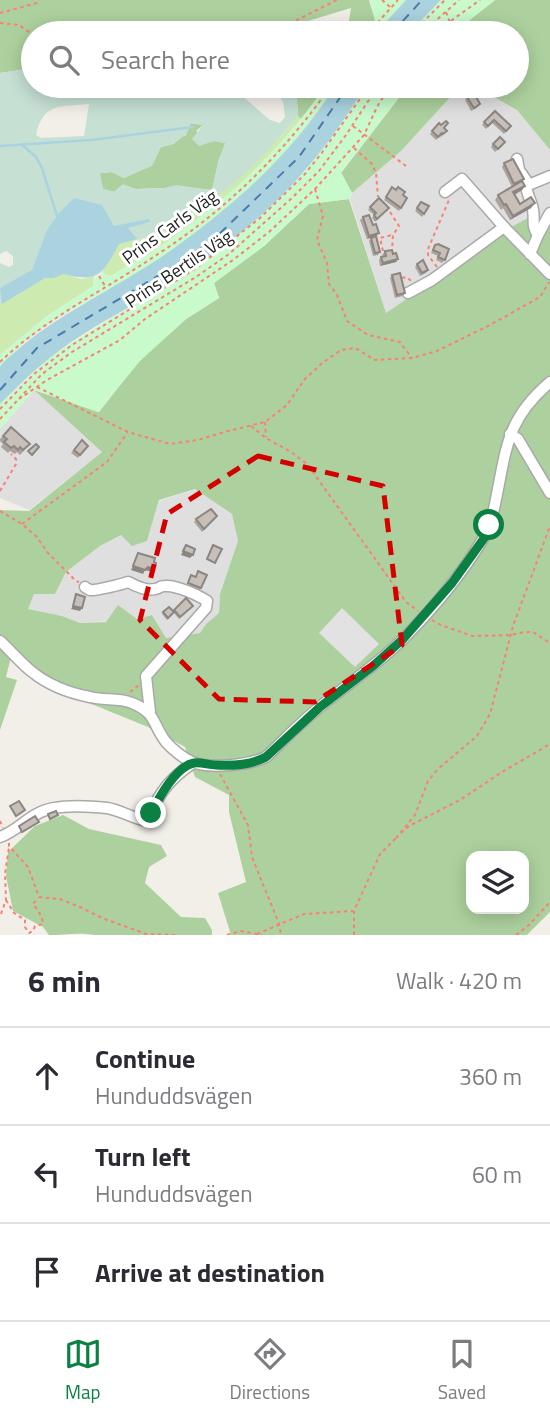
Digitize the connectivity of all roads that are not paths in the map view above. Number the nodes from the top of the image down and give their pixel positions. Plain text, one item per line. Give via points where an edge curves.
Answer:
1 (517, 159) dead end
2 (550, 176) edge
3 (526, 186) junction
4 (445, 192) road end
5 (550, 214) edge
6 (504, 227) junction
7 (538, 234) junction
8 (530, 254) junction
9 (550, 274) edge
10 (412, 291) road end
11 (550, 382) edge
12 (510, 434) junction
13 (550, 493) edge
14 (85, 587) road end
15 (0, 641) edge
16 (150, 712) junction
17 (193, 763) junction
18 (3, 836) edge

1 - 3 street
2 - 3 street
3 - 7 street via 533,229
4 - 6 street via 462,179
5 - 7 street
6 - 8 street
6 - 10 street
7 - 8 street
8 - 9 street
11 - 12 street via 528,403
12 - 13 street via 518,439
12 - 17 street via 485,537 452,583 393,649 266,757 249,763
14 - 16 street via 100,589 128,582 142,589 173,587 207,601 206,608 146,676
15 - 16 street via 30,671 57,687 104,700 120,698
16 - 17 street via 167,742
17 - 18 street via 173,778 143,820 109,808 51,808

